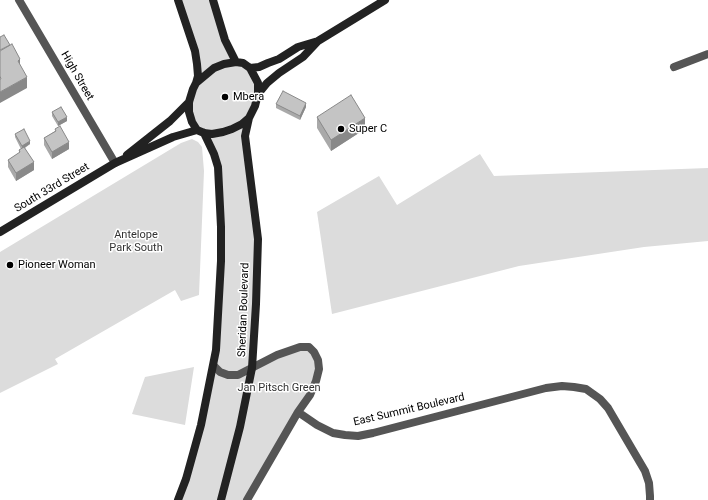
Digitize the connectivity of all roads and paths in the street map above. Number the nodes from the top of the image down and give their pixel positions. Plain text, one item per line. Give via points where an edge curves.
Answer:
1 (20, 0) edge
2 (178, 0) edge
3 (213, 0) edge
4 (385, 0) edge
5 (318, 41) junction
6 (708, 54) edge
7 (236, 62) junction
8 (674, 67) dead end
9 (250, 68) junction
10 (196, 83) junction
11 (258, 94) junction
12 (189, 102) junction
13 (249, 118) junction
14 (201, 131) junction
15 (115, 164) junction
16 (0, 232) edge
17 (214, 366) junction
18 (252, 368) junction
19 (298, 412) junction
20 (178, 500) edge
21 (221, 500) edge
22 (247, 500) edge
23 (650, 500) edge

1 - 15 street, High Street
2 - 10 main road via 195,51 198,76
3 - 7 main road via 225,40
4 - 5 main road
5 - 9 main road via 298,47 279,59 259,67
5 - 11 main road via 303,57 267,83
6 - 8 street
7 - 9 main road
7 - 10 main road via 214,68
9 - 11 main road via 258,83
10 - 12 main road
11 - 13 main road
12 - 14 main road via 192,122
12 - 15 main road, South 33rd Street via 170,121
13 - 14 main road via 232,130 212,134
13 - 18 main road, Sheridan Boulevard via 245,136 258,239
14 - 15 main road, South 33rd Street via 173,138
14 - 17 main road via 218,167 221,261
15 - 16 main road, South 33rd Street
17 - 18 street via 228,375 238,375
17 - 20 main road via 201,425
18 - 19 street via 277,354 300,346 314,352 319,369 316,381
18 - 21 main road, Sheridan Boulevard
19 - 22 street
19 - 23 street, East Summit Boulevard via 333,433 358,436 546,388 562,386 586,389 608,408 645,471

